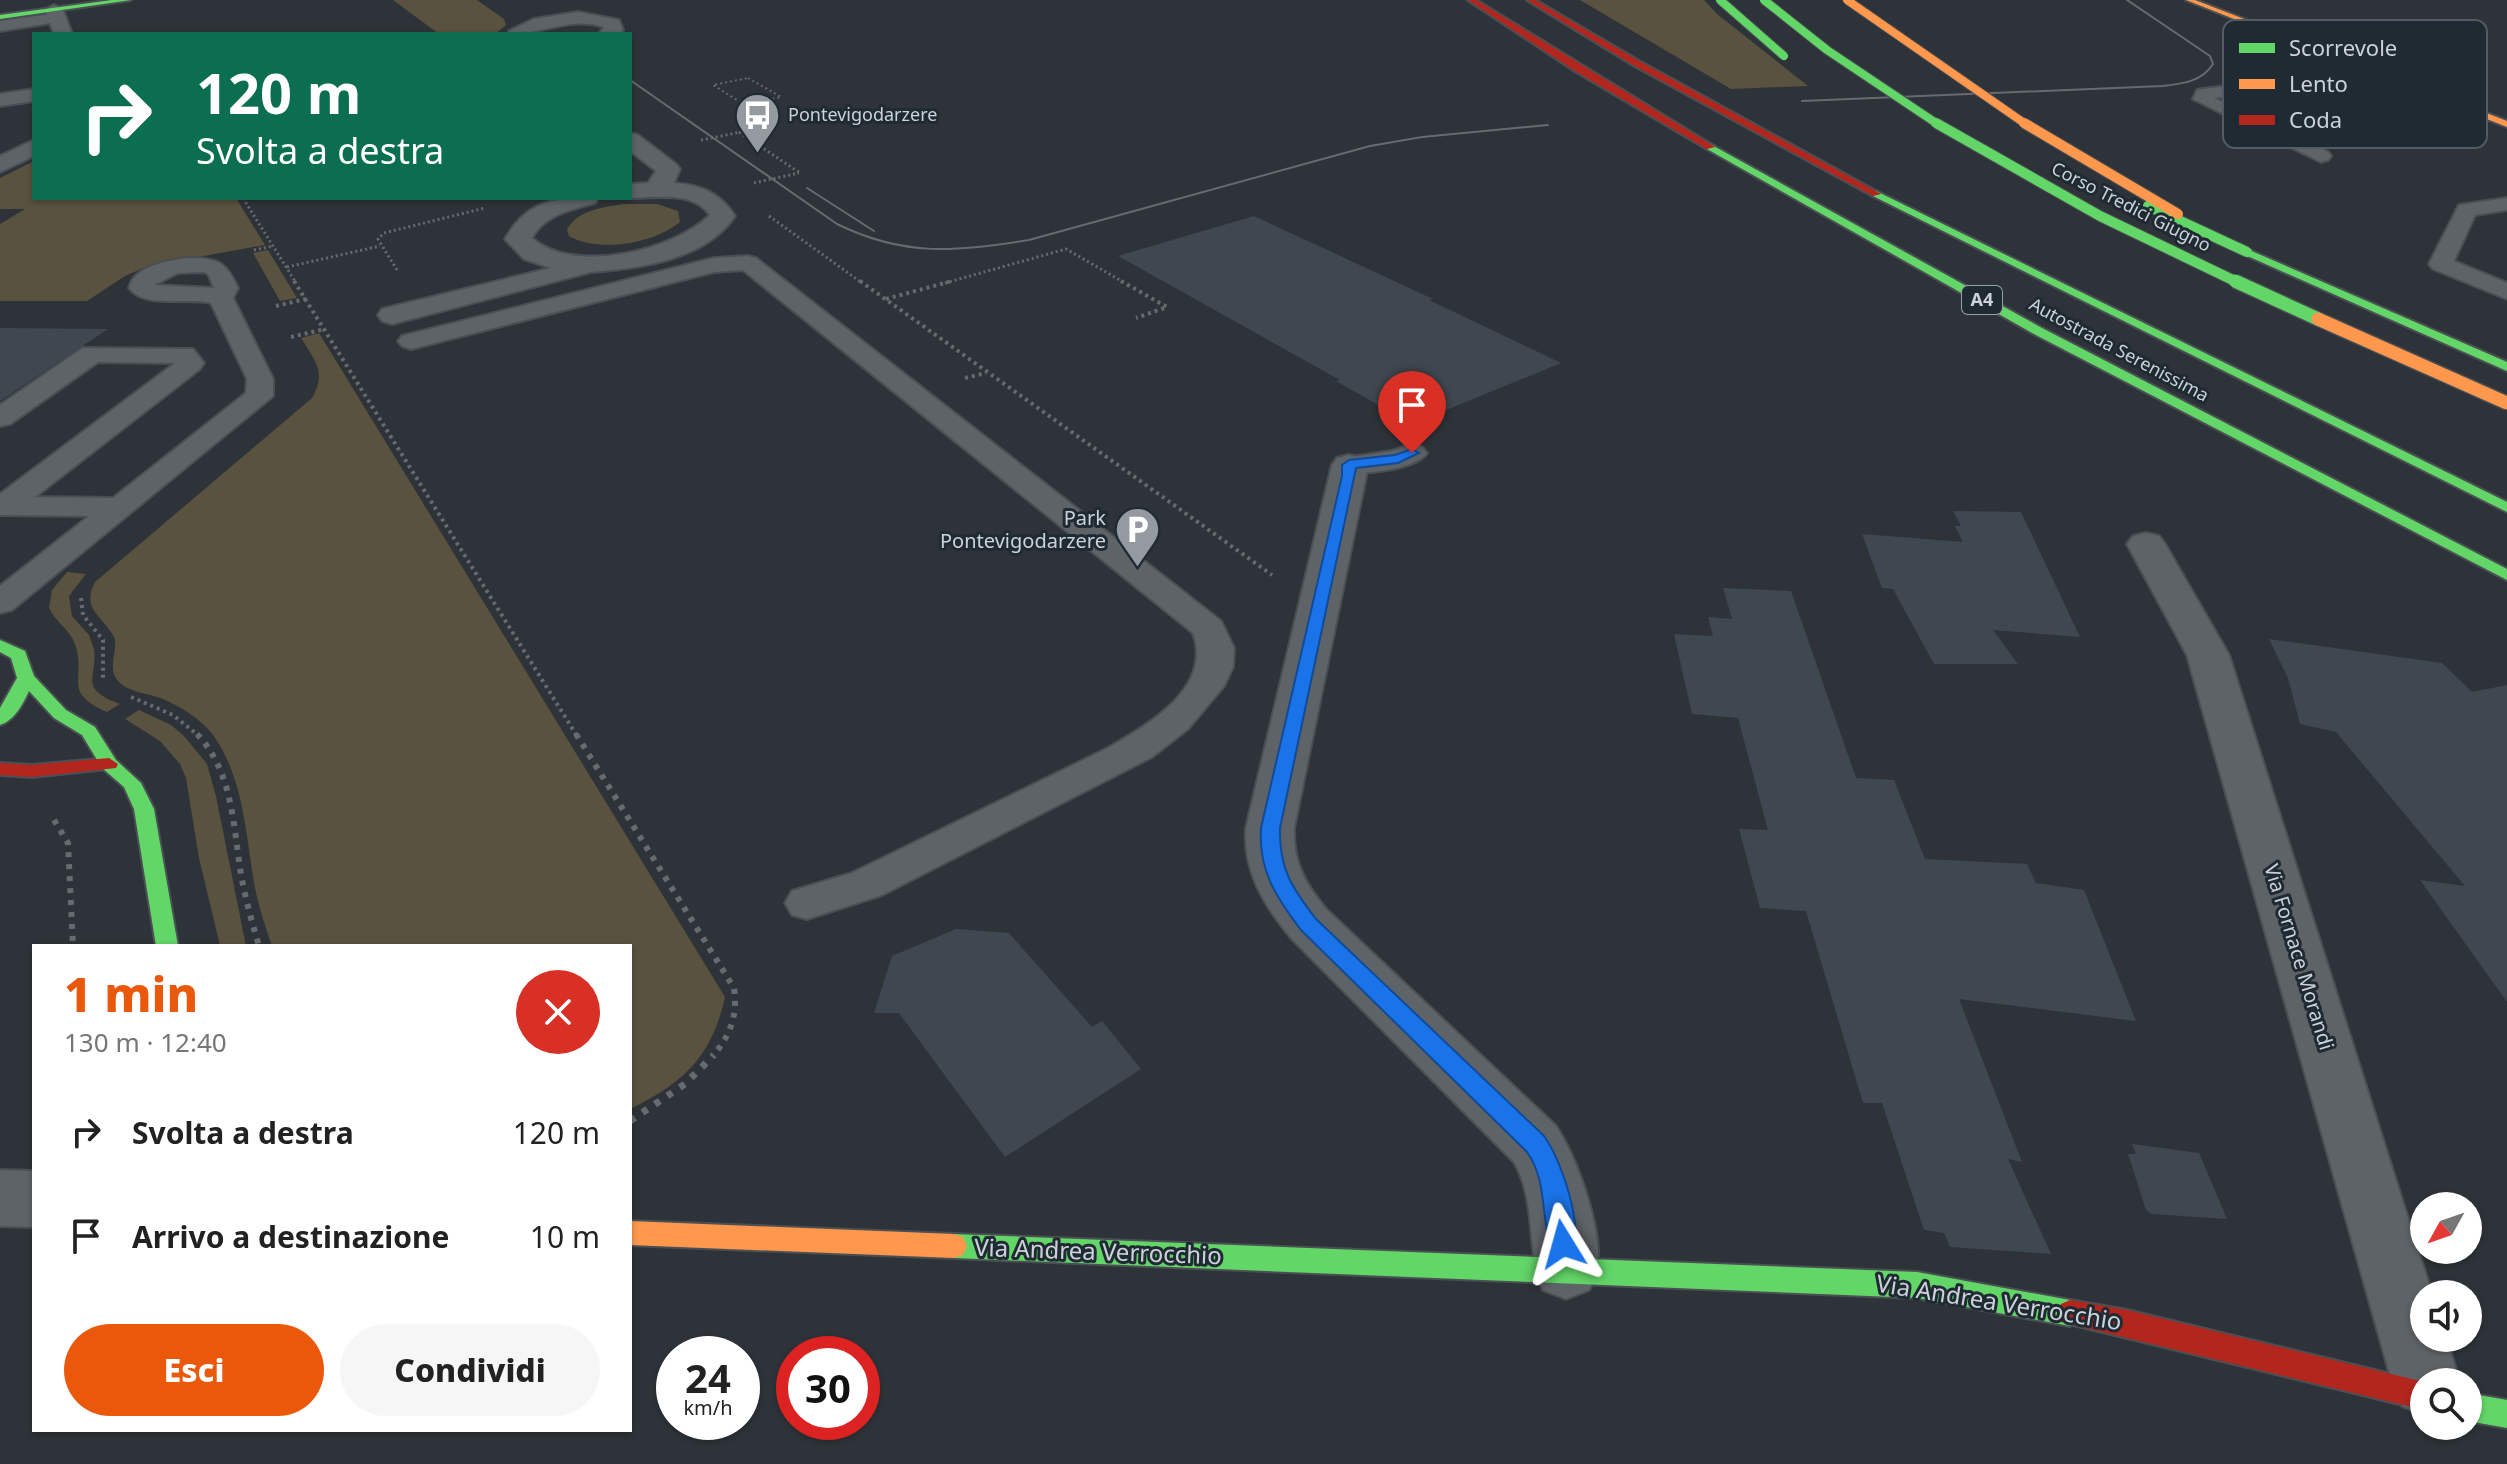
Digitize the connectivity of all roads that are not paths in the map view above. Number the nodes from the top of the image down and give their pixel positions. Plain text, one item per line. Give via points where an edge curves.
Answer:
1 (128, 0) edge
2 (1471, 0) edge
3 (1530, 0) edge
4 (1720, 0) edge
5 (1764, 0) edge
6 (1847, 0) edge
7 (2189, 0) edge
8 (549, 5) dead end
9 (0, 17) edge
10 (585, 19) junction
11 (2240, 20) edge
12 (58, 21) edge
13 (0, 26) edge
14 (515, 26) edge
15 (611, 32) edge
16 (1804, 70) dead end
17 (2223, 92) edge
18 (32, 95) edge
19 (0, 100) edge
20 (2223, 109) edge
21 (2487, 116) edge
22 (2507, 124) edge
23 (2001, 129) dead end
24 (632, 142) edge
25 (2304, 148) edge
26 (30, 149) edge
27 (0, 153) edge
28 (2321, 156) dead end
29 (0, 165) edge
30 (2006, 184) dead end
31 (655, 190) junction
32 (632, 191) edge
33 (580, 200) edge
34 (2507, 204) edge
35 (2480, 207) junction
36 (2507, 220) edge
37 (525, 250) junction
38 (2247, 252) junction
39 (605, 262) junction
40 (483, 292) junction
41 (2507, 292) edge
42 (221, 298) dead end
43 (392, 315) dead end
44 (2331, 326) junction
45 (411, 341) dead end
46 (2507, 367) edge
47 (2507, 403) edge
48 (0, 418) edge
49 (1412, 453) dead end
50 (1349, 465) joint
51 (2, 506) edge
52 (121, 507) junction
53 (2507, 508) edge
54 (2146, 544) dead end
55 (2507, 575) edge
56 (0, 603) edge
57 (0, 645) edge
58 (26, 678) junction
59 (0, 719) edge
60 (109, 764) junction
61 (0, 769) edge
62 (807, 903) dead end
63 (167, 944) edge
64 (0, 1198) edge
65 (32, 1199) edge
66 (632, 1233) edge
67 (1566, 1269) junction
68 (2422, 1368) edge
69 (2410, 1393) edge
70 (2482, 1410) edge
71 (2507, 1414) edge

1 - 12 main road
2 - 55 main road, Autostrada Serenissima / A4 via 1891,252
3 - 53 main road, Autostrada Serenissima / A4 via 1899,205
4 - 16 main road, bridge
5 - 44 main road, Corso Tredici Giugno, bridge via 1832,56 1992,158
6 - 38 main road, bridge via 2030,127
7 - 11 main road
8 - 10 street
9 - 12 main road
10 - 14 street
10 - 15 street via 613,24
12 - 13 lane
17 - 20 lane via 2203,94 2202,99
18 - 19 street
21 - 22 main road
23 - 38 main road, Corso Tredici Giugno, bridge
24 - 31 street via 668,169
25 - 28 lane
26 - 27 street
26 - 29 street
30 - 44 main road, bridge via 2148,255
31 - 32 street
31 - 39 street via 705,197 723,216 716,228 673,250
33 - 37 street via 538,215 523,227 518,239
34 - 35 lane
35 - 36 lane
35 - 41 lane via 2467,210 2441,264
37 - 39 street via 571,263
37 - 40 street via 506,280
38 - 46 main road, Corso Tredici Giugno
39 - 40 street
40 - 43 street
42 - 52 lane via 260,379 259,396
44 - 47 main road, Corso Tredici Giugno, bridge
45 - 62 lane via 714,265 748,263 1209,628 1217,656 1210,676 1183,715 1161,733 867,884
48 - 51 lane via 92,354 184,355 191,363
49 - 50 lane
50 - 67 street via 1270,828 1272,865 1282,890 1309,924 1546,1158 1556,1189
51 - 52 lane
52 - 56 lane
54 - 68 street, Via Fornace Morandi via 2208,655
57 - 58 main road via 19,655
58 - 59 main road
58 - 60 main road via 60,714 89,731
60 - 61 main road
60 - 63 main road via 132,783 144,809
64 - 65 street
66 - 67 main road, Via Andrea Verrocchio
67 - 69 main road, Via Andrea Verrocchio via 1944,1289 2127,1323
70 - 71 main road

